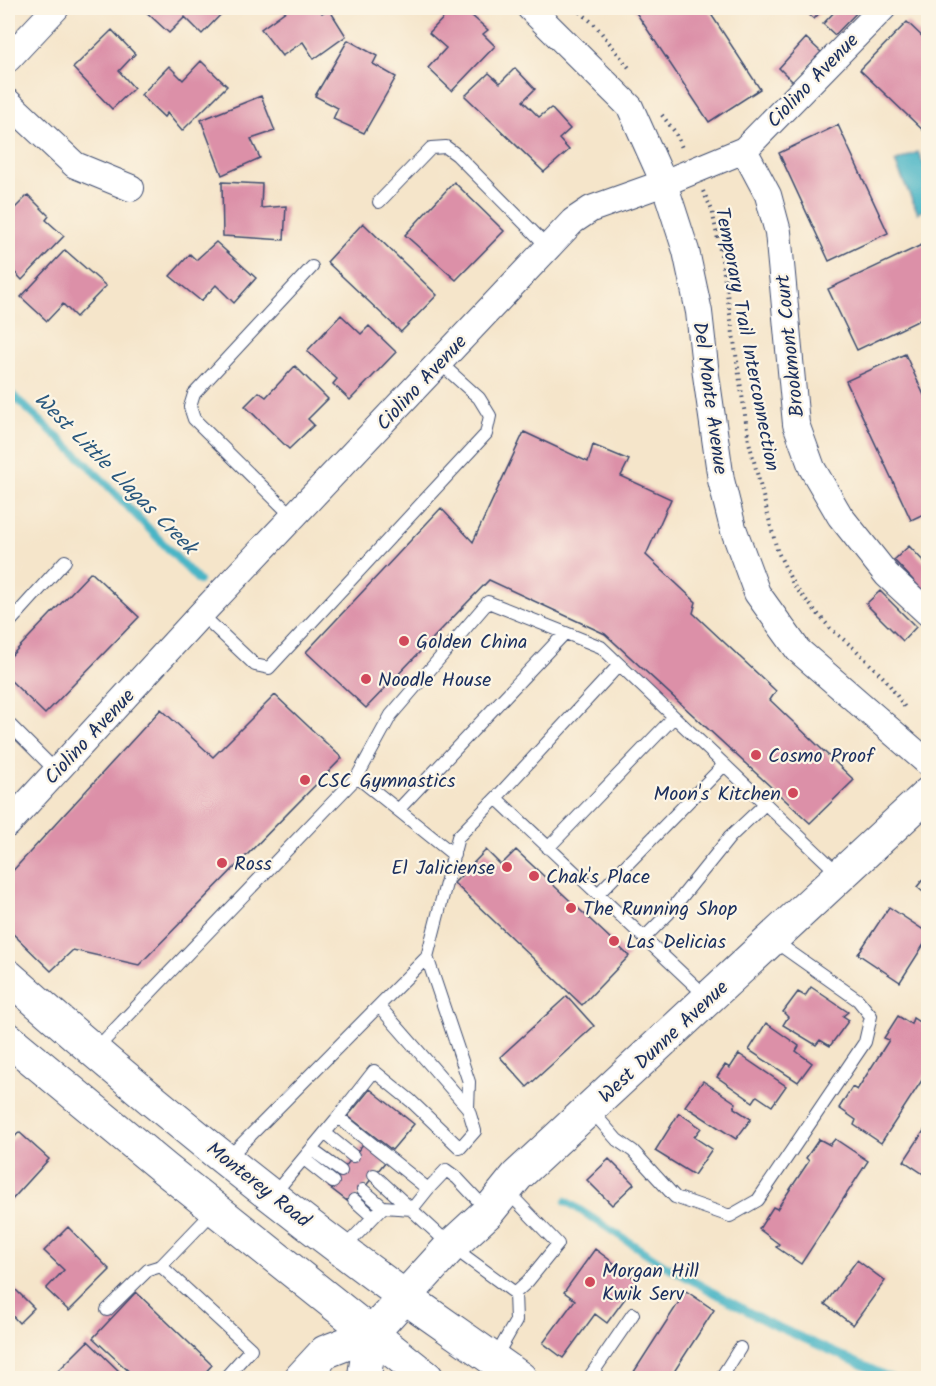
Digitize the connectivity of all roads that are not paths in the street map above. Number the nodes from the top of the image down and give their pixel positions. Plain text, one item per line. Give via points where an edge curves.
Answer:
1 (56, 8) edge
2 (530, 8) edge
3 (883, 8) edge
4 (8, 59) edge
5 (8, 102) edge
6 (744, 150) junction
7 (664, 183) junction
8 (131, 188) dead end
9 (379, 202) dead end
10 (548, 247) junction
11 (312, 267) dead end
12 (439, 362) junction
13 (293, 517) junction
14 (65, 561) dead end
15 (928, 613) edge
16 (201, 614) junction
17 (8, 624) edge
18 (565, 633) junction
19 (619, 665) junction
20 (674, 717) junction
21 (8, 723) edge
22 (928, 763) edge
23 (724, 765) junction
24 (57, 772) junction
25 (357, 777) junction
26 (928, 794) edge
27 (496, 798) junction
28 (765, 804) junction
29 (398, 810) junction
30 (8, 824) edge
31 (548, 848) junction
32 (454, 855) junction
33 (841, 876) junction
34 (598, 894) junction
35 (645, 938) junction
36 (772, 940) junction
37 (427, 957) junction
38 (8, 976) edge
39 (708, 998) junction
40 (379, 1006) junction
41 (8, 1039) edge
42 (93, 1051) junction
43 (468, 1108) junction
44 (590, 1109) junction
45 (338, 1117) junction
46 (326, 1134) junction
47 (308, 1154) junction
48 (353, 1156) dead end
49 (226, 1160) junction
50 (341, 1171) dead end
51 (374, 1175) dead end
52 (333, 1182) dead end
53 (428, 1189) junction
54 (363, 1190) dead end
55 (273, 1196) junction
56 (354, 1200) dead end
57 (496, 1200) junction
58 (383, 1208) junction
59 (215, 1209) junction
60 (412, 1209) junction
61 (373, 1217) junction
62 (451, 1246) junction
63 (342, 1249) junction
64 (161, 1266) junction
65 (515, 1293) junction
66 (405, 1296) junction
67 (107, 1310) dead end
68 (633, 1314) dead end
69 (371, 1334) junction
70 (740, 1348) dead end
71 (494, 1359) junction
72 (225, 1378) edge
73 (301, 1378) edge
74 (363, 1378) edge
75 (427, 1378) edge
76 (520, 1378) edge
77 (590, 1378) edge
78 (721, 1378) edge

1 - 4 street
2 - 7 street, Del Monte Avenue via 630,107
3 - 6 street, Ciolino Avenue
5 - 8 street via 75,165
6 - 7 street, Ciolino Avenue
6 - 15 street, Brookmont Court via 768,195 778,232 796,424 812,468 847,525 887,575
7 - 10 street, Ciolino Avenue via 591,209 573,220
7 - 22 street, Del Monte Avenue via 686,250 699,312 721,480 733,528 757,593 798,650
9 - 10 lane via 431,148 446,147
10 - 12 street, Ciolino Avenue
11 - 13 lane via 194,394 190,407 194,419
12 - 13 street, Ciolino Avenue
12 - 16 lane via 479,398 490,416 486,434 269,668 255,665
13 - 16 street, Ciolino Avenue
14 - 17 lane
16 - 24 street, Ciolino Avenue
18 - 19 lane via 601,647
18 - 25 lane via 488,602 391,715
18 - 29 lane
19 - 20 lane
19 - 27 lane
20 - 23 lane
20 - 31 lane
21 - 24 lane
23 - 28 lane
23 - 34 lane
24 - 30 street, Ciolino Avenue
25 - 29 lane
25 - 42 lane
26 - 33 main road, West Dunne Avenue
27 - 31 lane
27 - 32 lane via 458,837
28 - 33 lane
28 - 35 lane via 730,837
29 - 32 lane
31 - 34 lane
32 - 37 lane
33 - 36 main road, West Dunne Avenue
34 - 35 lane
35 - 39 lane
36 - 39 main road, West Dunne Avenue
36 - 44 lane via 858,1000 871,1016 866,1042 758,1200 730,1216 675,1197
37 - 40 lane
37 - 43 lane via 469,1082
38 - 42 main road, Monterey Road
39 - 44 main road, West Dunne Avenue
40 - 43 lane
40 - 49 lane
41 - 59 main road
42 - 49 main road, Monterey Road
43 - 45 lane via 475,1131 460,1148 374,1071
44 - 57 main road, West Dunne Avenue
45 - 46 lane
45 - 53 lane
46 - 47 lane
46 - 48 lane
47 - 50 lane
47 - 52 lane
47 - 55 lane
49 - 55 main road, Monterey Road
51 - 60 lane
53 - 57 lane via 446,1170
53 - 60 lane
54 - 58 lane
55 - 63 main road, Monterey Road
56 - 61 lane
57 - 62 main road, West Dunne Avenue
57 - 65 lane via 558,1244
58 - 60 lane
58 - 61 lane
59 - 64 lane
59 - 69 main road
60 - 62 lane
61 - 63 lane
62 - 65 lane
62 - 66 main road, West Dunne Avenue
63 - 66 main road, Monterey Road
64 - 67 lane via 148,1270
64 - 72 lane via 251,1349
65 - 71 lane via 516,1321
66 - 69 main road, West Dunne Avenue
66 - 71 main road, Monterey Road
68 - 77 lane
69 - 73 main road via 325,1352
69 - 74 main road
69 - 75 main road
70 - 78 lane
71 - 76 main road, Monterey Road

